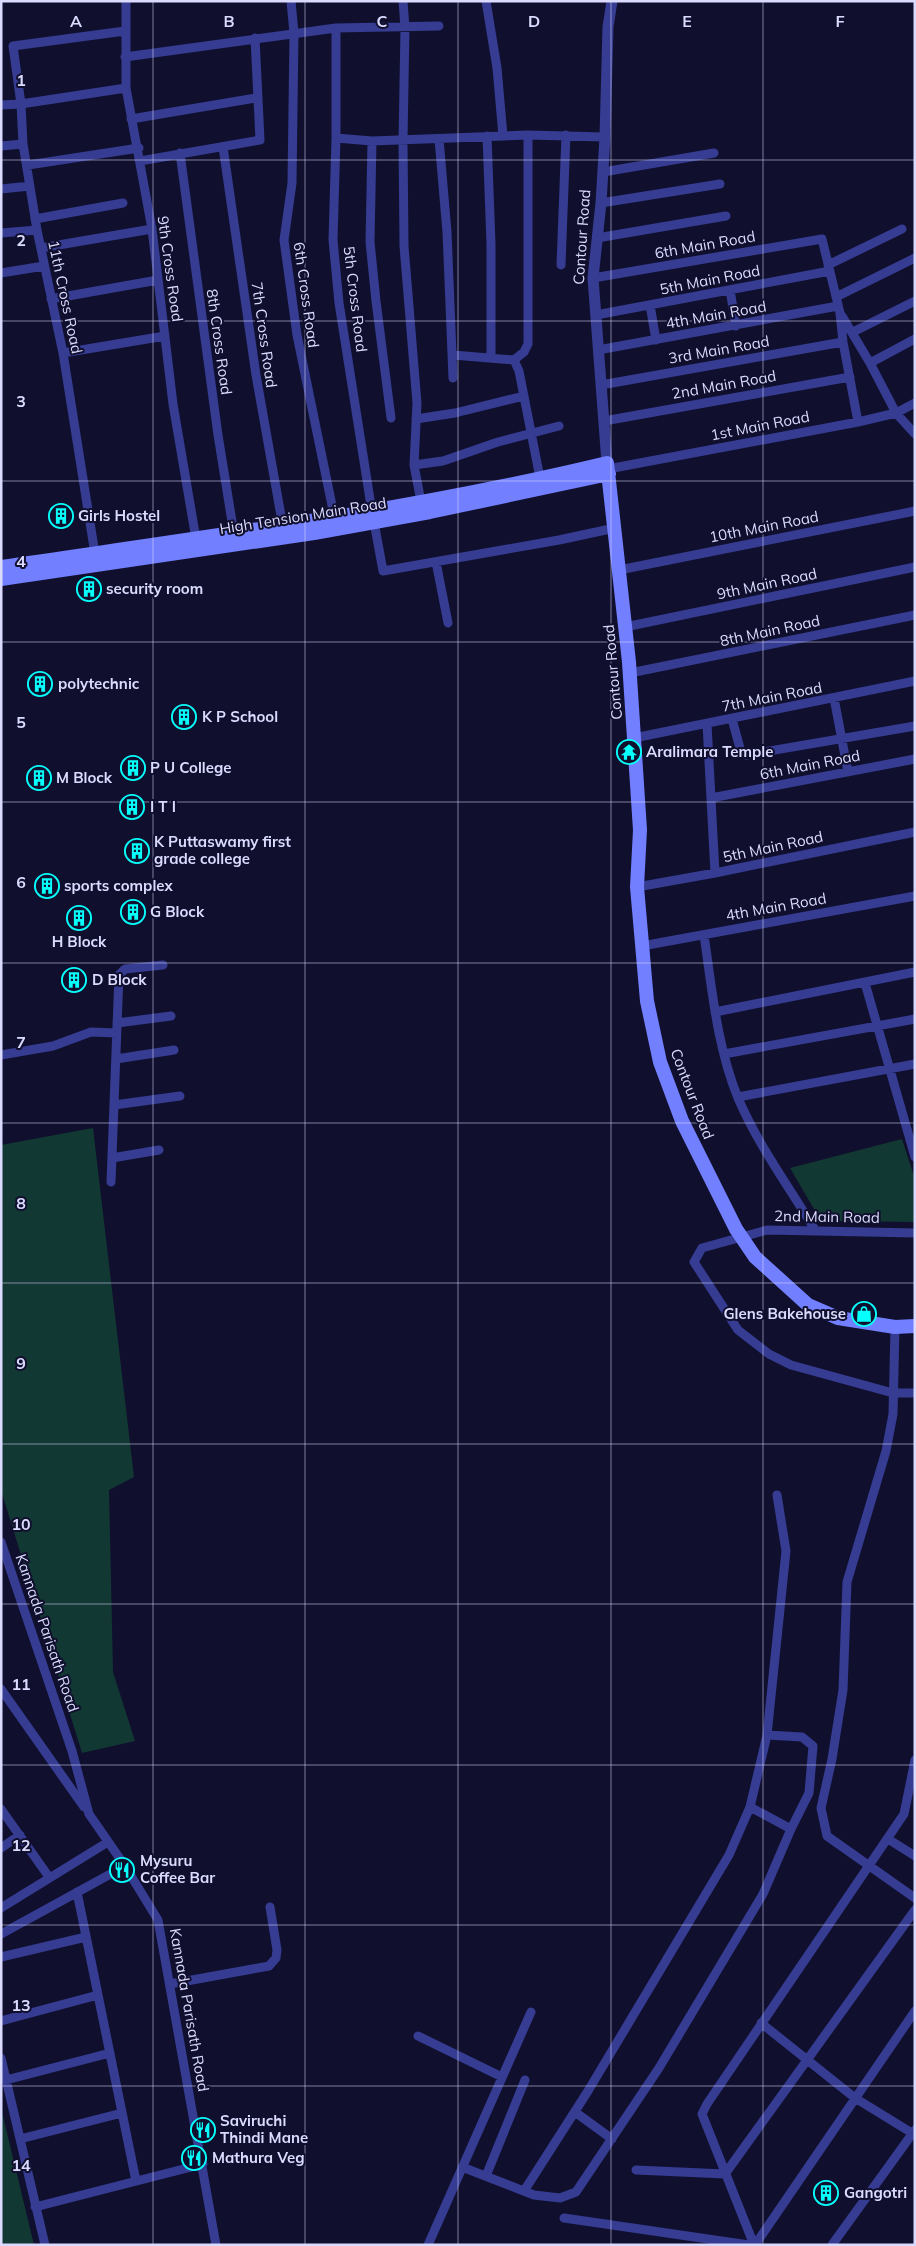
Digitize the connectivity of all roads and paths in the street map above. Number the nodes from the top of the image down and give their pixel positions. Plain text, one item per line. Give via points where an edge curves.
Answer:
1 (126, 1) edge
2 (291, 1) edge
3 (403, 1) edge
4 (486, 1) edge
5 (612, 1) edge
6 (439, 26) dead end
7 (336, 28) junction
8 (405, 28) junction
9 (126, 31) junction
10 (294, 33) junction
11 (255, 38) junction
12 (125, 57) junction
13 (126, 88) junction
14 (256, 98) junction
15 (21, 104) junction
16 (1, 105) edge
17 (131, 119) junction
18 (528, 135) junction
19 (566, 135) junction
20 (487, 136) junction
21 (503, 136) junction
22 (605, 137) junction
23 (336, 138) junction
24 (439, 139) junction
25 (403, 140) junction
26 (372, 141) junction
27 (24, 144) junction
28 (1, 146) edge
29 (223, 147) junction
30 (139, 148) junction
31 (180, 153) junction
32 (714, 153) dead end
33 (140, 162) junction
34 (28, 165) junction
35 (603, 172) junction
36 (720, 184) dead end
37 (30, 186) junction
38 (1, 189) edge
39 (123, 203) dead end
40 (601, 203) junction
41 (726, 216) dead end
42 (35, 219) junction
43 (152, 229) junction
44 (902, 229) dead end
45 (37, 230) junction
46 (1, 233) edge
47 (597, 238) junction
48 (40, 248) junction
49 (915, 258) edge
50 (561, 265) dead end
51 (44, 266) junction
52 (829, 268) junction
53 (1, 273) edge
54 (593, 278) junction
55 (158, 280) junction
56 (730, 290) junction
57 (51, 299) junction
58 (915, 301) edge
59 (650, 305) junction
60 (838, 306) junction
61 (596, 315) junction
62 (736, 326) junction
63 (853, 332) junction
64 (165, 336) junction
65 (915, 339) edge
66 (656, 340) junction
67 (860, 344) junction
68 (844, 346) junction
69 (598, 350) junction
70 (63, 353) junction
71 (453, 355) junction
72 (491, 357) junction
73 (514, 360) junction
74 (870, 363) junction
75 (850, 377) junction
76 (454, 378) dead end
77 (601, 385) junction
78 (524, 396) junction
79 (915, 403) edge
80 (896, 413) junction
81 (391, 418) dead end
82 (416, 419) junction
83 (604, 421) junction
84 (858, 422) junction
85 (559, 426) dead end
86 (532, 433) junction
87 (915, 434) edge
88 (414, 464) junction
89 (608, 468) junction
90 (540, 478) junction
91 (422, 508) junction
92 (915, 511) edge
93 (373, 517) junction
94 (336, 523) junction
95 (283, 526) junction
96 (614, 528) junction
97 (234, 534) junction
98 (196, 539) junction
99 (95, 554) junction
100 (436, 562) junction
101 (1, 567) edge
102 (915, 567) edge
103 (619, 570) junction
104 (1, 579) edge
105 (915, 615) edge
106 (448, 623) dead end
107 (626, 627) junction
108 (630, 673) junction
109 (915, 681) edge
110 (834, 698) junction
111 (732, 719) junction
112 (707, 724) junction
113 (915, 726) edge
114 (634, 738) junction
115 (842, 740) junction
116 (915, 759) edge
117 (848, 772) junction
118 (711, 798) junction
119 (915, 832) edge
120 (715, 873) junction
121 (637, 887) junction
122 (915, 896) edge
123 (704, 934) junction
124 (642, 946) junction
125 (163, 965) dead end
126 (915, 972) edge
127 (865, 983) junction
128 (715, 1012) junction
129 (171, 1016) dead end
130 (915, 1019) edge
131 (117, 1023) junction
132 (877, 1025) junction
133 (117, 1033) junction
134 (174, 1050) dead end
135 (1, 1054) edge
136 (724, 1054) junction
137 (116, 1059) junction
138 (915, 1064) edge
139 (890, 1069) junction
140 (180, 1096) dead end
141 (738, 1097) junction
142 (114, 1105) junction
143 (159, 1150) dead end
144 (112, 1158) junction
145 (915, 1158) edge
146 (111, 1182) dead end
147 (815, 1230) junction
148 (915, 1232) edge
149 (740, 1236) junction
150 (915, 1326) edge
151 (895, 1327) junction
152 (893, 1393) junction
153 (915, 1393) edge
154 (777, 1495) dead end
155 (1, 1542) edge
156 (1, 1689) edge
157 (768, 1736) junction
158 (914, 1763) edge
159 (906, 1804) junction
160 (750, 1807) junction
161 (1, 1809) edge
162 (915, 1810) edge
163 (89, 1814) junction
164 (791, 1829) junction
165 (20, 1835) junction
166 (888, 1838) junction
167 (108, 1842) junction
168 (1, 1848) edge
169 (915, 1856) edge
170 (125, 1866) junction
171 (869, 1866) junction
172 (50, 1877) junction
173 (77, 1892) junction
174 (915, 1898) edge
175 (270, 1907) dead end
176 (1, 1908) edge
177 (915, 1910) edge
178 (1, 1934) edge
179 (86, 1937) junction
180 (1, 1957) edge
181 (170, 1984) junction
182 (98, 1995) junction
183 (915, 2011) edge
184 (531, 2012) dead end
185 (1, 2021) edge
186 (761, 2023) junction
187 (418, 2036) dead end
188 (110, 2053) junction
189 (1, 2058) edge
190 (805, 2060) junction
191 (502, 2077) junction
192 (6, 2080) junction
193 (525, 2080) dead end
194 (855, 2098) junction
195 (575, 2112) junction
196 (122, 2113) junction
197 (913, 2131) edge
198 (20, 2139) junction
199 (612, 2139) junction
200 (203, 2164) junction
201 (462, 2167) junction
202 (636, 2170) dead end
203 (725, 2174) junction
204 (486, 2176) junction
205 (136, 2181) junction
206 (524, 2191) junction
207 (35, 2207) junction
208 (564, 2218) dead end
209 (44, 2245) edge
210 (216, 2245) edge
211 (428, 2245) edge
212 (749, 2245) edge
213 (755, 2245) edge
214 (832, 2245) edge

1 - 9 street, 9th Cross Road
2 - 10 street, 6th Cross Road
3 - 8 street
4 - 21 street via 497,68
5 - 22 street, Contour Road via 608,27
6 - 8 street
7 - 8 street
7 - 10 street
7 - 23 street, 5th Cross Road
8 - 25 street
9 - 12 street, 9th Cross Road
9 - 15 street, 11th Cross Road via 13,46
10 - 11 street
10 - 94 street, 6th Cross Road via 292,183 284,240 297,336
11 - 12 street
11 - 14 street
12 - 13 street, 9th Cross Road
13 - 15 street
13 - 17 street, 9th Cross Road
14 - 17 street
14 - 29 street via 260,140
15 - 16 street
15 - 27 street, 11th Cross Road
17 - 30 street, 9th Cross Road
18 - 19 street
18 - 21 street
18 - 73 street via 528,344
19 - 22 street
19 - 50 street
20 - 21 street
20 - 24 street
20 - 72 street
22 - 35 street, Contour Road
23 - 26 street
23 - 93 street, 5th Cross Road via 333,240 339,303
24 - 25 street
24 - 71 street
25 - 26 street
25 - 82 street via 404,246
26 - 81 street via 370,242
27 - 28 street
27 - 34 street, 11th Cross Road
29 - 31 street
29 - 95 street, 7th Cross Road via 256,375
30 - 33 street, 9th Cross Road
30 - 34 street
31 - 33 street
31 - 97 street, 8th Cross Road
32 - 35 street
33 - 43 street, 9th Cross Road
34 - 37 street, 11th Cross Road
35 - 40 street, Contour Road
36 - 40 street
37 - 38 street
37 - 42 street, 11th Cross Road
39 - 42 street
40 - 47 street, Contour Road
41 - 47 street
42 - 45 street, 11th Cross Road
43 - 48 street
43 - 55 street, 9th Cross Road
44 - 52 street, 5th Main Road
45 - 46 street
45 - 48 street, 11th Cross Road
47 - 54 street, Contour Road
48 - 51 street, 11th Cross Road
49 - 60 street, 4th Main Road
51 - 53 street
51 - 57 street, 11th Cross Road
52 - 54 street, 6th Main Road via 822,239
52 - 56 street, 5th Main Road
52 - 60 street
54 - 61 street, Contour Road
55 - 57 street
55 - 64 street, 9th Cross Road
56 - 59 street, 5th Main Road
56 - 62 street
57 - 70 street, 11th Cross Road
58 - 63 street
59 - 61 street, 5th Main Road
59 - 66 street
60 - 62 street, 4th Main Road
60 - 63 street
60 - 68 street
61 - 69 street, Contour Road
62 - 66 street, 4th Main Road
63 - 67 street
64 - 70 street
64 - 98 street, 9th Cross Road
65 - 74 street
66 - 69 street, 4th Main Road
67 - 68 street, 3rd Main Road
67 - 74 street
68 - 75 street
68 - 77 street, 3rd Main Road
69 - 77 street, Contour Road
70 - 99 street, 11th Cross Road
71 - 72 street
71 - 76 street
72 - 73 street
73 - 78 street
74 - 80 street
75 - 83 street, 2nd Main Road
75 - 84 street
77 - 83 street, Contour Road
78 - 82 street
78 - 86 street
79 - 80 street, 1st Main Road
80 - 84 street, 1st Main Road
80 - 87 street
82 - 88 street
83 - 89 street, Contour Road
84 - 89 street, 1st Main Road
85 - 86 street
86 - 88 street via 443,461
86 - 90 street
88 - 91 street
89 - 90 main road
89 - 91 main road, High Tension Main Road
89 - 96 main road, Contour Road
90 - 91 main road
91 - 93 main road, High Tension Main Road
92 - 103 street, 10th Main Road
93 - 94 main road, High Tension Main Road
93 - 100 street, 5th Cross Road via 383,571
94 - 95 main road
94 - 104 main road, High Tension Main Road
95 - 97 main road
96 - 100 street
96 - 103 main road, Contour Road
97 - 98 main road
98 - 99 main road
99 - 101 main road
100 - 106 street
102 - 107 street, 9th Main Road
103 - 107 main road, Contour Road
105 - 108 street, 8th Main Road
107 - 108 main road, Contour Road
108 - 114 main road, Contour Road
109 - 110 street, 7th Main Road
110 - 111 street, 7th Main Road
110 - 115 street
111 - 112 street, 7th Main Road
111 - 115 street via 743,755
112 - 114 street, 7th Main Road
112 - 118 street
113 - 115 street
114 - 121 main road, Contour Road via 640,830
115 - 117 street
116 - 117 street, 6th Main Road
117 - 118 street, 6th Main Road
118 - 120 street
119 - 120 street, 5th Main Road
120 - 121 street, 5th Main Road
121 - 124 main road, Contour Road
122 - 123 street, 4th Main Road
123 - 124 street, 4th Main Road
123 - 128 street
124 - 149 main road, Contour Road via 647,1001 660,1062 682,1121
125 - 131 street via 122,971 119,975
126 - 127 street
127 - 128 street
127 - 132 street
128 - 136 street
129 - 131 street
130 - 132 street
131 - 133 street
132 - 136 street
132 - 139 street
133 - 135 street via 91,1032 53,1046
133 - 137 street
134 - 137 street
136 - 141 street
137 - 142 street
138 - 139 street
139 - 141 street
139 - 145 street
140 - 142 street
141 - 147 street via 754,1132
142 - 144 street
143 - 144 street
144 - 146 street
147 - 148 street, 2nd Main Road
147 - 149 street, 2nd Main Road via 767,1230
149 - 151 main road, Contour Road via 754,1257 808,1305 838,1318
149 - 152 street, 2nd Main Road via 702,1248 694,1262 738,1330 791,1366
150 - 151 main road, Contour Road
151 - 152 street
152 - 153 street
152 - 171 street via 893,1414 886,1451 847,1582 843,1690 821,1808 827,1836
154 - 157 street via 786,1551
155 - 163 street, Kannada Parisath Road via 72,1751
156 - 163 street
157 - 160 street
157 - 164 street via 802,1737 813,1746 809,1793
158 - 159 street
159 - 162 street
159 - 166 street via 904,1814
160 - 164 street
160 - 195 street via 729,1854
161 - 165 street
163 - 167 street, Kannada Parisath Road
164 - 199 street via 763,1894
165 - 168 street
165 - 172 street
166 - 169 street
166 - 171 street
167 - 170 street, Kannada Parisath Road
167 - 172 street
170 - 173 street
170 - 181 street, Kannada Parisath Road via 158,1920
171 - 174 street
171 - 186 street
172 - 176 street
173 - 178 street
173 - 179 street
175 - 181 street via 277,1950 276,1958 269,1966
177 - 190 street
179 - 180 street
179 - 182 street
181 - 200 street, Kannada Parisath Road
182 - 185 street
182 - 188 street
183 - 194 street
184 - 191 street
186 - 190 street
186 - 203 street via 702,2114
187 - 191 street
188 - 192 street
188 - 196 street
189 - 192 street
190 - 194 street
190 - 203 street
191 - 201 street
192 - 198 street
193 - 204 street
194 - 197 street
194 - 213 street
195 - 199 street
195 - 206 street
196 - 198 street
196 - 205 street
197 - 214 street
198 - 207 street
199 - 206 street via 576,2192 560,2198
200 - 205 street
200 - 210 street, Kannada Parisath Road
201 - 204 street
201 - 211 street
202 - 203 street
203 - 213 street
204 - 206 street
205 - 207 street
207 - 209 street
208 - 212 street

